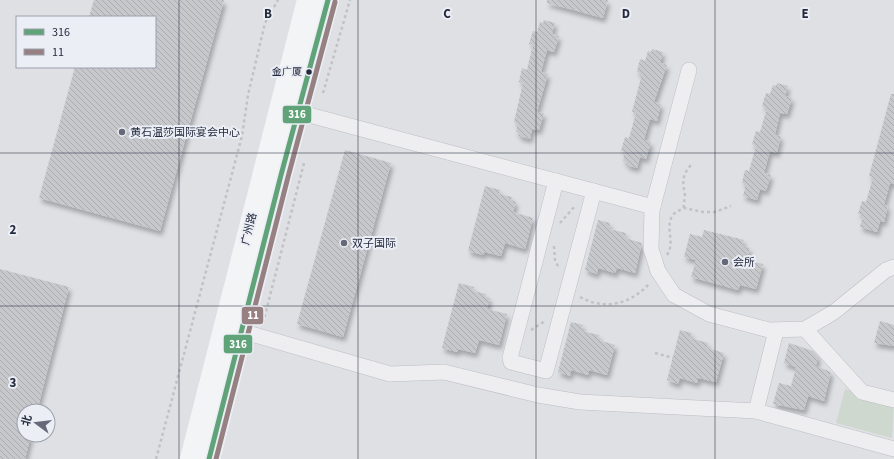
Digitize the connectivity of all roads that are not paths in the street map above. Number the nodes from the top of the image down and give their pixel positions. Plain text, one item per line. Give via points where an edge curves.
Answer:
1 (308, 0) edge
2 (328, 0) edge
3 (690, 70) dead end
4 (307, 114) junction
5 (556, 181) junction
6 (594, 191) junction
7 (653, 207) junction
8 (894, 267) edge
9 (805, 329) junction
10 (776, 331) junction
11 (250, 334) junction
12 (546, 371) junction
13 (538, 395) junction
14 (894, 400) edge
15 (756, 411) junction
16 (894, 449) edge
17 (191, 459) edge
18 (209, 459) edge

1 - 17 main road, 广州路
2 - 4 main road, 广州路
3 - 7 street
4 - 5 street
4 - 11 main road, 广州路
5 - 6 street
5 - 12 street via 510,358 511,362
6 - 7 street
6 - 12 street
7 - 10 street via 651,250 658,270 674,295 709,314
8 - 9 street via 886,270 834,312
9 - 10 street
9 - 14 street via 862,392
10 - 15 street
11 - 13 street via 390,374 444,372
11 - 18 main road, 广州路
12 - 13 street
13 - 15 street via 580,402
15 - 16 street

